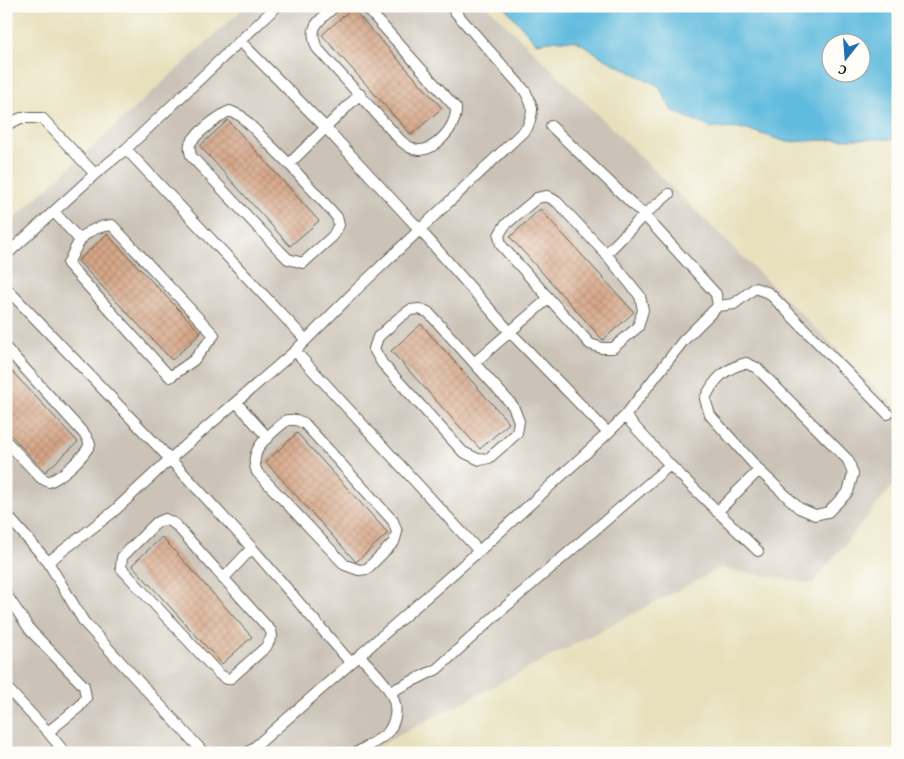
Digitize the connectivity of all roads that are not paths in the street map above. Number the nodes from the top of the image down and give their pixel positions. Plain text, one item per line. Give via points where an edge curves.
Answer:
1 (277, 6) edge
2 (335, 6) edge
3 (365, 6) edge
4 (450, 6) edge
5 (240, 41) junction
6 (360, 94) junction
7 (6, 125) edge
8 (551, 126) dead end
9 (325, 127) junction
10 (126, 149) junction
11 (289, 164) junction
12 (95, 174) junction
13 (669, 194) dead end
14 (54, 212) junction
15 (644, 215) junction
16 (420, 230) junction
17 (79, 240) junction
18 (606, 254) junction
19 (6, 255) edge
20 (6, 288) edge
21 (549, 298) junction
22 (718, 306) junction
23 (510, 331) junction
24 (306, 340) junction
25 (6, 348) edge
26 (295, 351) junction
27 (474, 363) junction
28 (237, 403) junction
29 (888, 414) dead end
30 (625, 416) junction
31 (608, 433) junction
32 (268, 438) junction
33 (6, 441) edge
34 (170, 459) junction
35 (670, 466) junction
36 (759, 470) junction
37 (718, 512) junction
38 (6, 514) edge
39 (252, 548) junction
40 (479, 551) junction
41 (758, 551) dead end
42 (48, 562) junction
43 (223, 579) junction
44 (6, 594) edge
45 (360, 656) junction
46 (351, 663) junction
47 (6, 686) edge
48 (392, 691) junction
49 (48, 732) junction
50 (65, 753) edge
51 (204, 753) edge
52 (248, 753) edge
53 (356, 753) edge

1 - 5 lane
2 - 6 lane via 312,31 313,40
3 - 6 lane via 456,108 455,119 449,130 428,149 409,148
4 - 16 lane via 525,92 532,104 532,115 527,128
5 - 9 lane
5 - 10 lane
6 - 9 lane
7 - 12 lane via 21,118 42,118
8 - 15 lane
9 - 11 lane
9 - 16 lane
10 - 12 lane
10 - 24 lane
11 - 11 lane via 337,216 338,225 333,236 303,263 288,259 195,161 189,150 194,139 230,111 241,116
12 - 14 lane
13 - 15 lane
14 - 17 lane
14 - 19 lane
15 - 18 lane
15 - 22 lane via 716,294
16 - 23 lane
16 - 24 lane
17 - 17 lane via 68,264 170,377 194,360 214,335 112,225 98,226
18 - 21 lane via 640,296 643,310 638,327 613,348 590,344
18 - 21 lane via 553,198 536,198 504,225 499,241
20 - 34 lane
21 - 23 lane
22 - 29 lane via 734,304 755,288 770,293
22 - 30 lane via 683,341
23 - 27 lane
23 - 31 lane
24 - 26 lane
25 - 33 lane via 90,444 87,451 50,482 41,478
26 - 28 lane
26 - 40 lane
27 - 27 lane via 513,406 519,421 517,433 489,458 480,460 464,452 382,363 374,349 378,337 392,324 410,310 419,309 428,312
28 - 32 lane
28 - 34 lane
30 - 31 lane
30 - 35 lane
31 - 40 lane
32 - 32 lane via 256,452 253,463 257,472 345,565 359,570 367,568 394,542 397,532 392,521 304,423 287,420
34 - 39 lane
34 - 42 lane via 113,512
35 - 37 lane
35 - 48 lane via 437,669
36 - 36 lane via 710,415 705,399 711,385 732,366 746,363 757,368 848,460 852,474 848,492 828,512 815,515 799,508
36 - 37 lane
37 - 41 lane
38 - 42 lane
39 - 43 lane
39 - 46 lane
40 - 45 lane
42 - 51 lane via 84,622
43 - 43 lane via 267,626 272,636 266,647 235,676 226,679 124,572 122,557 156,523 165,520 175,524
44 - 49 lane via 30,630 84,686 86,698 79,707
45 - 46 lane
45 - 48 lane
46 - 52 lane
47 - 49 lane
48 - 53 lane via 397,711 388,733
49 - 50 lane

